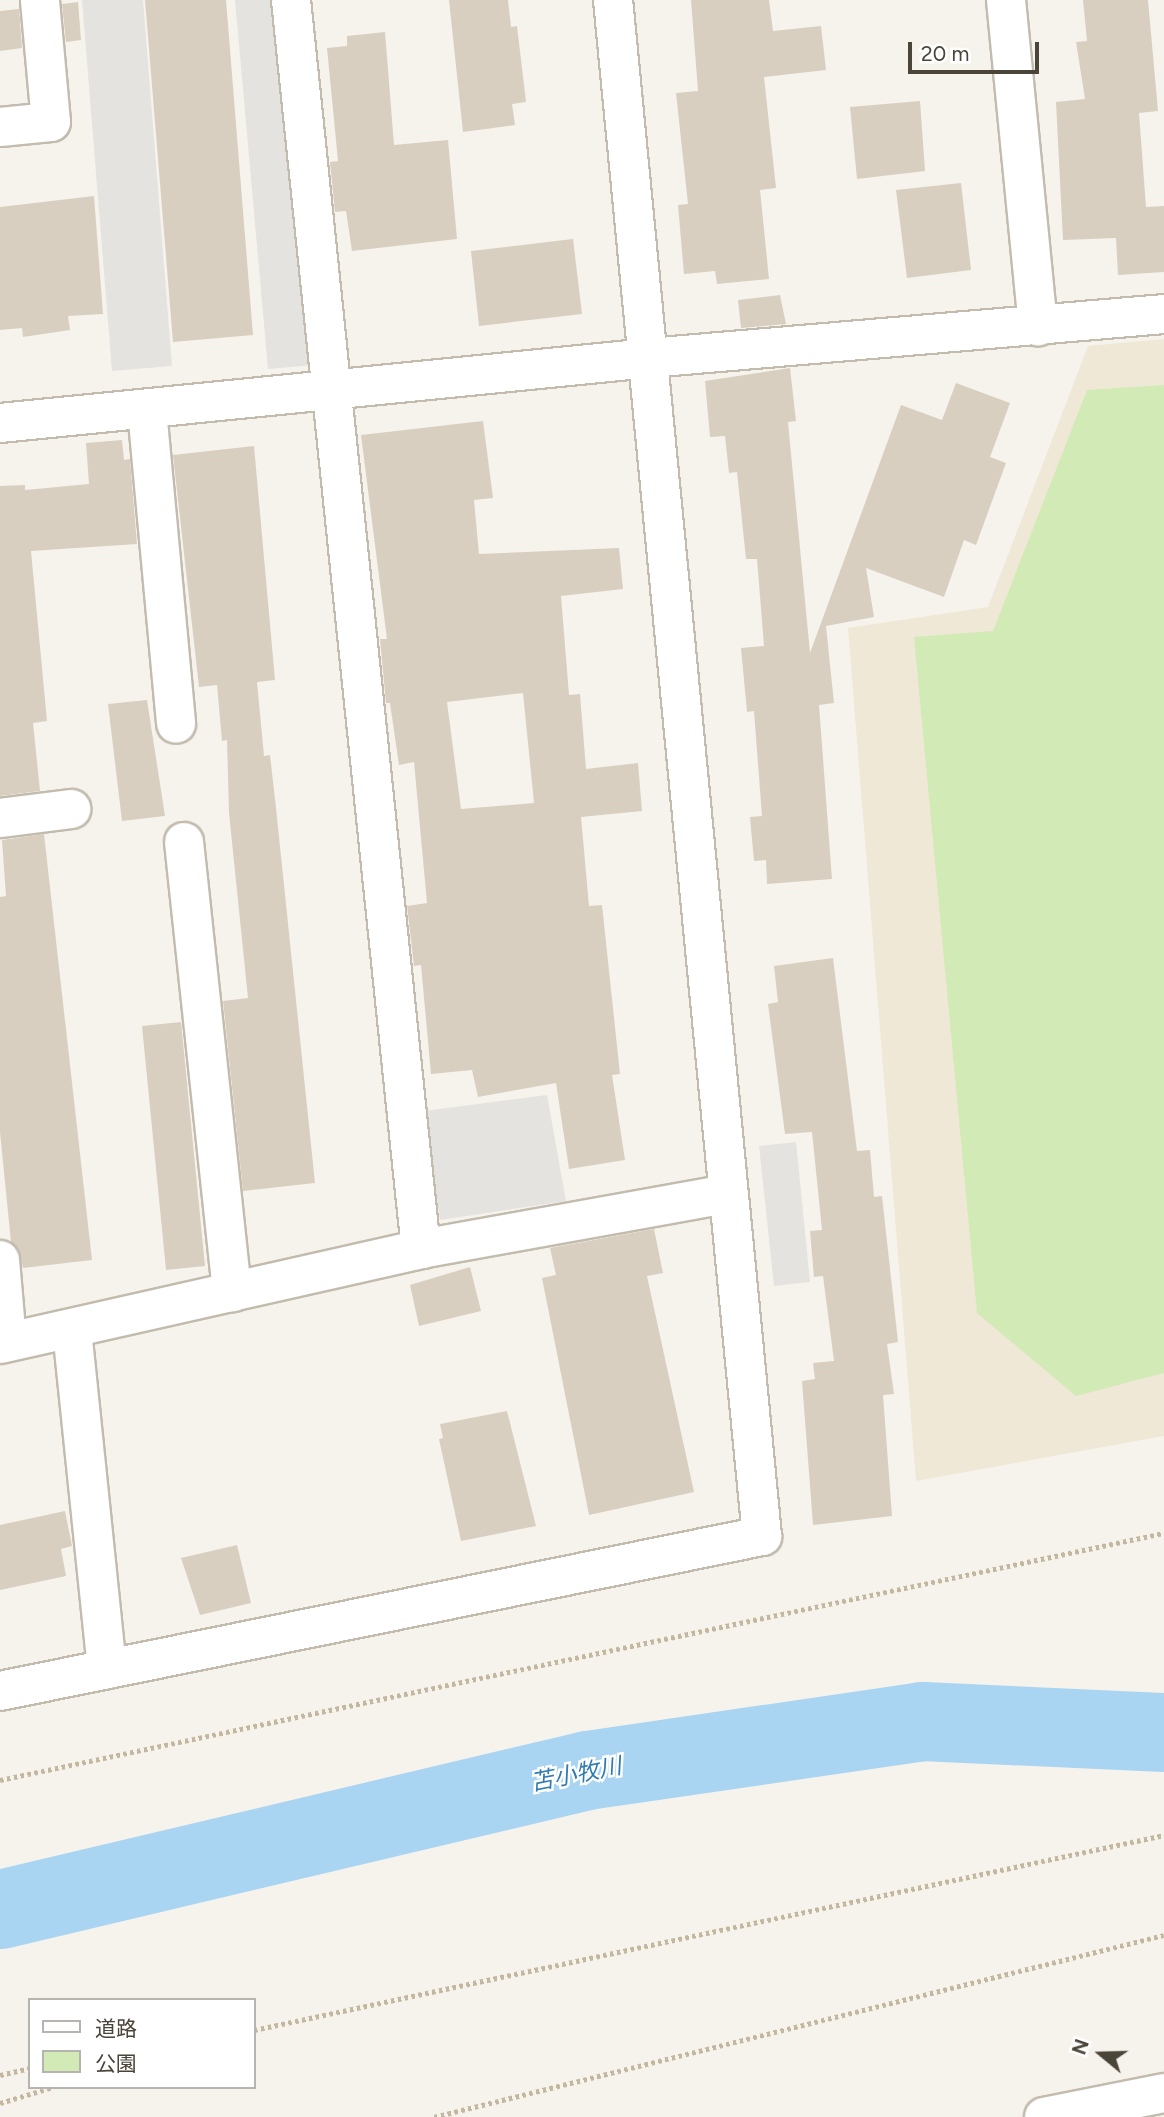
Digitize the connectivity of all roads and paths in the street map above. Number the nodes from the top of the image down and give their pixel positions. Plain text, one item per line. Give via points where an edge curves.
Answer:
1 (40, 0) edge
2 (291, 0) edge
3 (613, 0) edge
4 (1006, 0) edge
5 (0, 127) edge
6 (1164, 314) edge
7 (1038, 326) junction
8 (649, 358) junction
9 (331, 393) junction
10 (147, 410) junction
11 (0, 423) edge
12 (176, 724) dead end
13 (71, 809) dead end
14 (0, 818) edge
15 (184, 842) dead end
16 (728, 1194) junction
17 (421, 1249) junction
18 (0, 1260) edge
19 (232, 1293) junction
20 (72, 1330) junction
21 (3, 1343) edge
22 (1164, 1533) edge
23 (107, 1669) junction
24 (0, 1691) edge
25 (0, 1780) edge
26 (1164, 1835) edge
27 (1164, 1935) edge
28 (256, 2030) edge
29 (28, 2068) edge
30 (0, 2075) edge
31 (46, 2089) edge
32 (1164, 2093) edge
33 (0, 2103) edge
34 (1054, 2116) edge
35 (434, 2117) edge

1 - 5 street via 51,122
2 - 9 street
3 - 8 street
4 - 7 street
6 - 7 street
7 - 8 street
8 - 9 street
8 - 16 street
9 - 10 street
9 - 17 street
10 - 11 street
10 - 12 street
13 - 14 street
15 - 19 street
16 - 17 street
16 - 23 street via 762,1536
17 - 19 street
18 - 21 street
19 - 20 street
20 - 21 street
20 - 23 street
22 - 25 path
23 - 24 street
26 - 28 path
27 - 35 path
29 - 30 path
31 - 33 path
32 - 34 street

